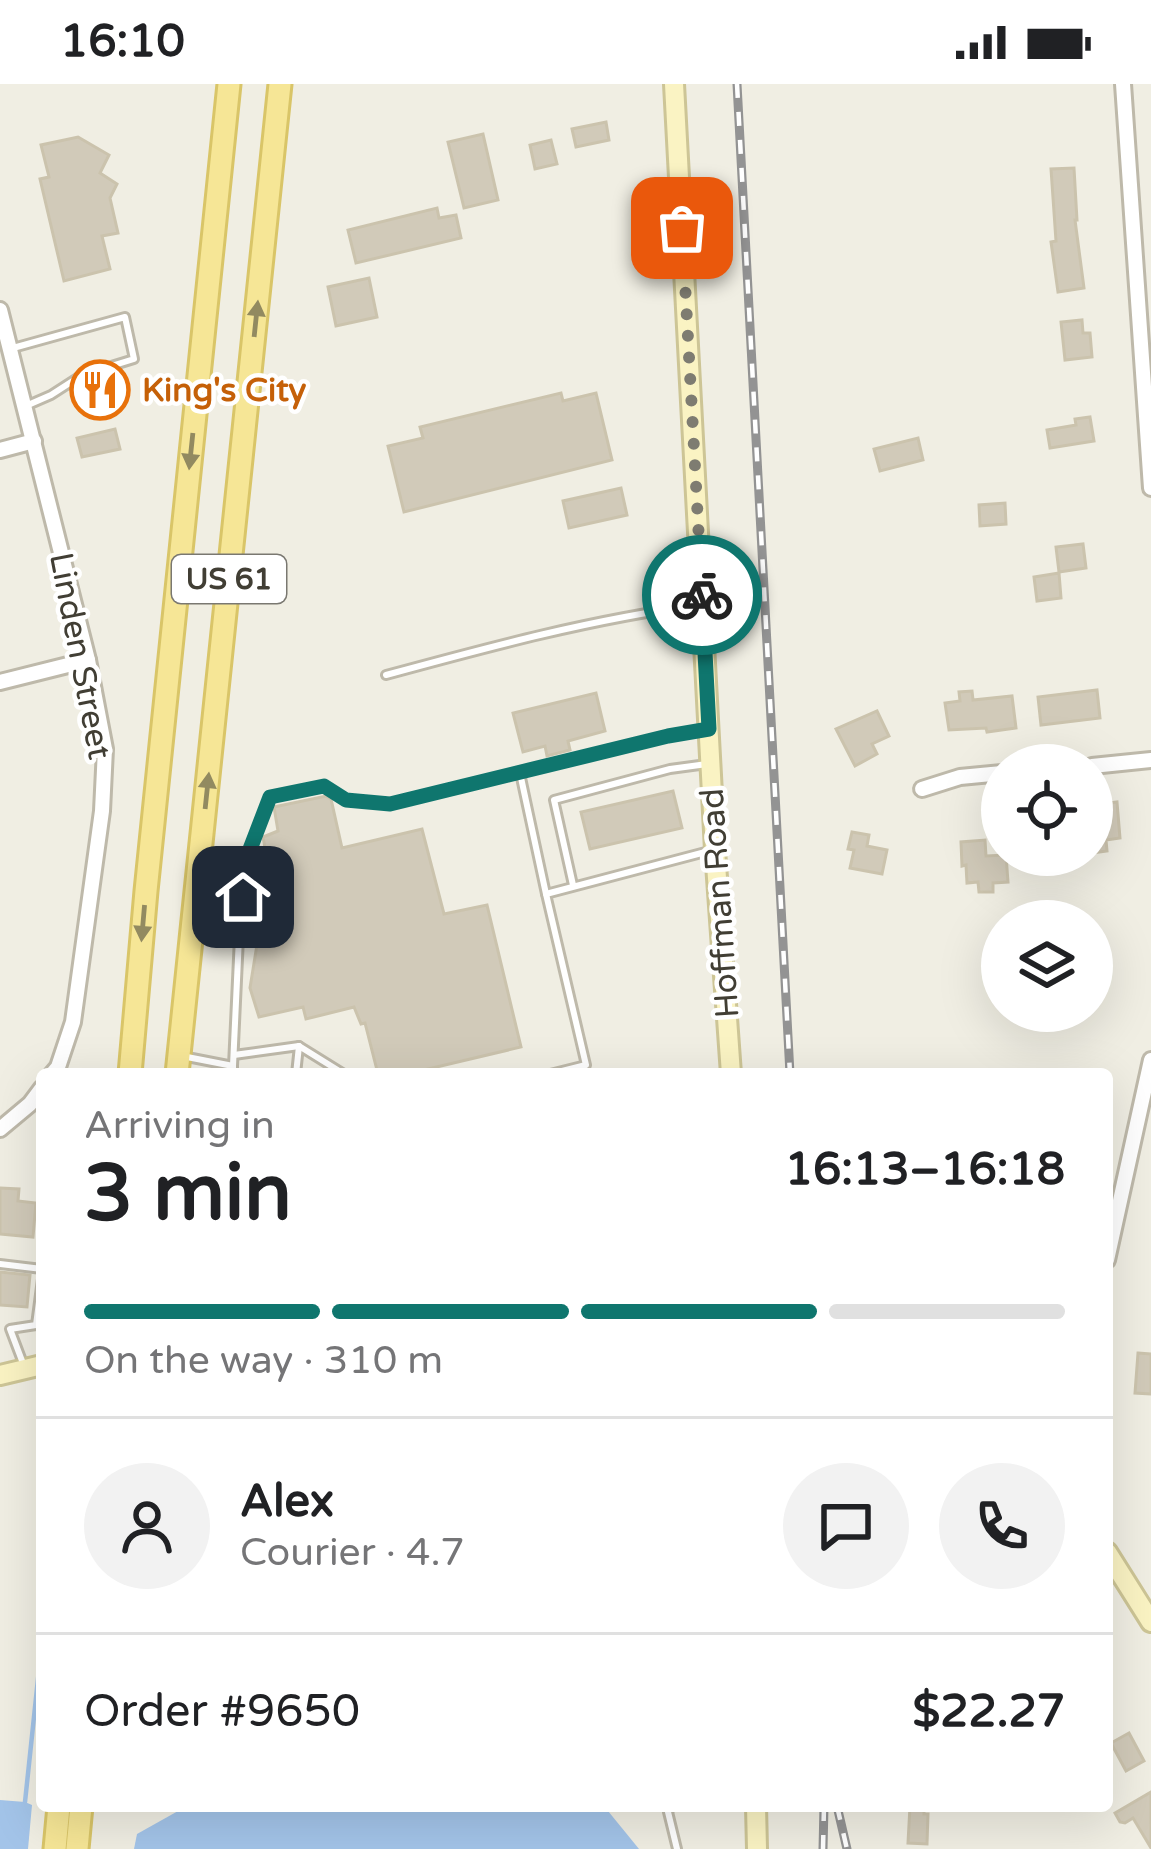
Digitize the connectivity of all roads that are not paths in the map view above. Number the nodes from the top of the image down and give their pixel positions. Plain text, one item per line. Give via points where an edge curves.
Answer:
1 (229, 84) edge
2 (280, 84) edge
3 (674, 84) edge
4 (1123, 84) edge
5 (0, 310) edge
6 (10, 349) junction
7 (25, 406) junction
8 (34, 441) junction
9 (0, 449) edge
10 (1151, 488) edge
11 (702, 604) junction
12 (88, 660) junction
13 (386, 676) dead end
14 (0, 682) edge
15 (709, 729) junction
16 (1151, 760) edge
17 (711, 764) junction
18 (1113, 764) edge
19 (520, 773) junction
20 (981, 775) edge
21 (922, 789) dead end
22 (716, 850) junction
23 (573, 887) junction
24 (546, 894) junction
25 (299, 1046) junction
26 (234, 1055) junction
27 (1151, 1060) edge
28 (178, 1065) edge
29 (56, 1068) edge
30 (131, 1068) edge
31 (211, 1068) edge
32 (233, 1068) edge
33 (297, 1068) edge
34 (334, 1068) edge
35 (574, 1068) edge
36 (731, 1068) edge
37 (36, 1096) edge
38 (30, 1104) junction
39 (36, 1111) edge
40 (0, 1129) edge
41 (1113, 1233) edge
42 (0, 1264) edge
43 (36, 1268) edge
44 (36, 1325) edge
45 (33, 1367) edge
46 (0, 1375) edge
47 (1113, 1562) edge
48 (1151, 1622) edge
49 (58, 1812) edge
50 (81, 1812) edge
51 (668, 1812) edge
52 (756, 1812) edge
53 (55, 1849) edge
54 (77, 1849) edge
55 (677, 1849) edge
56 (757, 1849) edge

1 -> 30 main road, US 61
28 -> 2 main road, US 61
3 - 11 street, Hoffman Road
4 - 10 street
5 - 6 street, Linden Street
6 - 7 street, Linden Street
6 - 7 lane via 125,317 134,359
7 - 8 street, Linden Street
8 - 9 street
8 - 12 street, Linden Street
11 - 13 lane via 507,642
11 - 15 street, Hoffman Road
12 - 14 street
12 - 29 street, Linden Street via 105,748 102,811 73,1022
15 - 17 street, Hoffman Road
15 - 19 lane
16 - 18 street
17 - 22 street, Hoffman Road
17 - 23 lane via 554,800
19 - 24 lane
19 - 26 lane via 390,804 346,800 324,786 270,797 247,857
20 - 21 street
22 - 23 lane
22 - 36 street, Hoffman Road
23 - 24 lane
24 - 35 lane via 586,1065
25 - 26 lane
25 - 33 lane
25 - 34 lane
26 - 32 lane
27 - 41 street
28 - 31 lane
37 - 38 street
38 - 39 lane
38 - 40 street
42 - 43 lane
44 - 45 lane via 10,1329
45 - 46 street
47 - 48 street
49 - 53 main road
50 - 54 main road
51 - 55 lane
52 - 56 street

